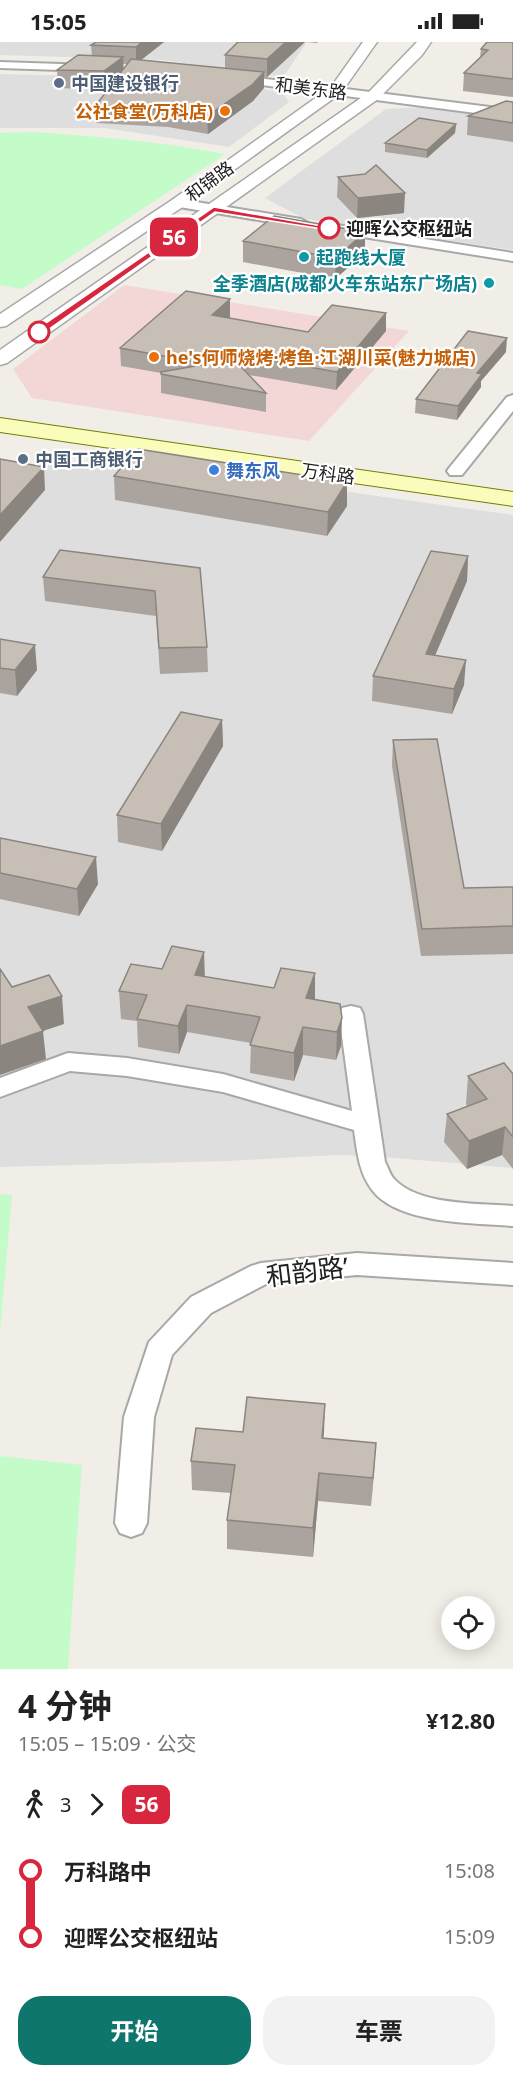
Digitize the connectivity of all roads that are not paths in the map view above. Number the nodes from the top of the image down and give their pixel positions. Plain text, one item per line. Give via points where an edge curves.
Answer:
1 (379, 42) edge
2 (419, 45) edge
3 (367, 48) edge
4 (0, 65) edge
5 (102, 68) edge
6 (218, 77) edge
7 (336, 90) junction
8 (373, 96) junction
9 (513, 114) edge
10 (178, 203) junction
11 (214, 209) junction
12 (513, 257) edge
13 (0, 322) edge
14 (0, 359) edge
15 (513, 400) edge
16 (0, 406) edge
17 (0, 425) edge
18 (456, 471) junction
19 (513, 479) edge
20 (513, 499) edge
21 (351, 1014) dead end
22 (0, 1088) edge
23 (366, 1124) junction
24 (513, 1216) edge
25 (513, 1274) edge
26 (131, 1523) dead end

1 - 3 street, 和锦路
2 - 8 street
3 - 7 street, 和锦路
4 - 5 street
6 - 7 street, 和美东路
7 - 8 street, 和美东路
7 - 10 street, 和锦路
8 - 9 street, 和美东路
8 - 11 street
10 - 11 street
10 - 13 street, 和锦路
11 - 12 street
11 - 14 street
15 - 18 street
16 - 18 main road, 万科路
17 - 20 main road, 万科路
18 - 19 main road, 万科路
21 - 23 street
22 - 23 street via 68,1062 127,1067 223,1083
23 - 24 street via 372,1162 383,1185 405,1201 442,1210
25 - 26 street, 和韵路’ via 357,1264 261,1274 201,1305 159,1350 139,1418

